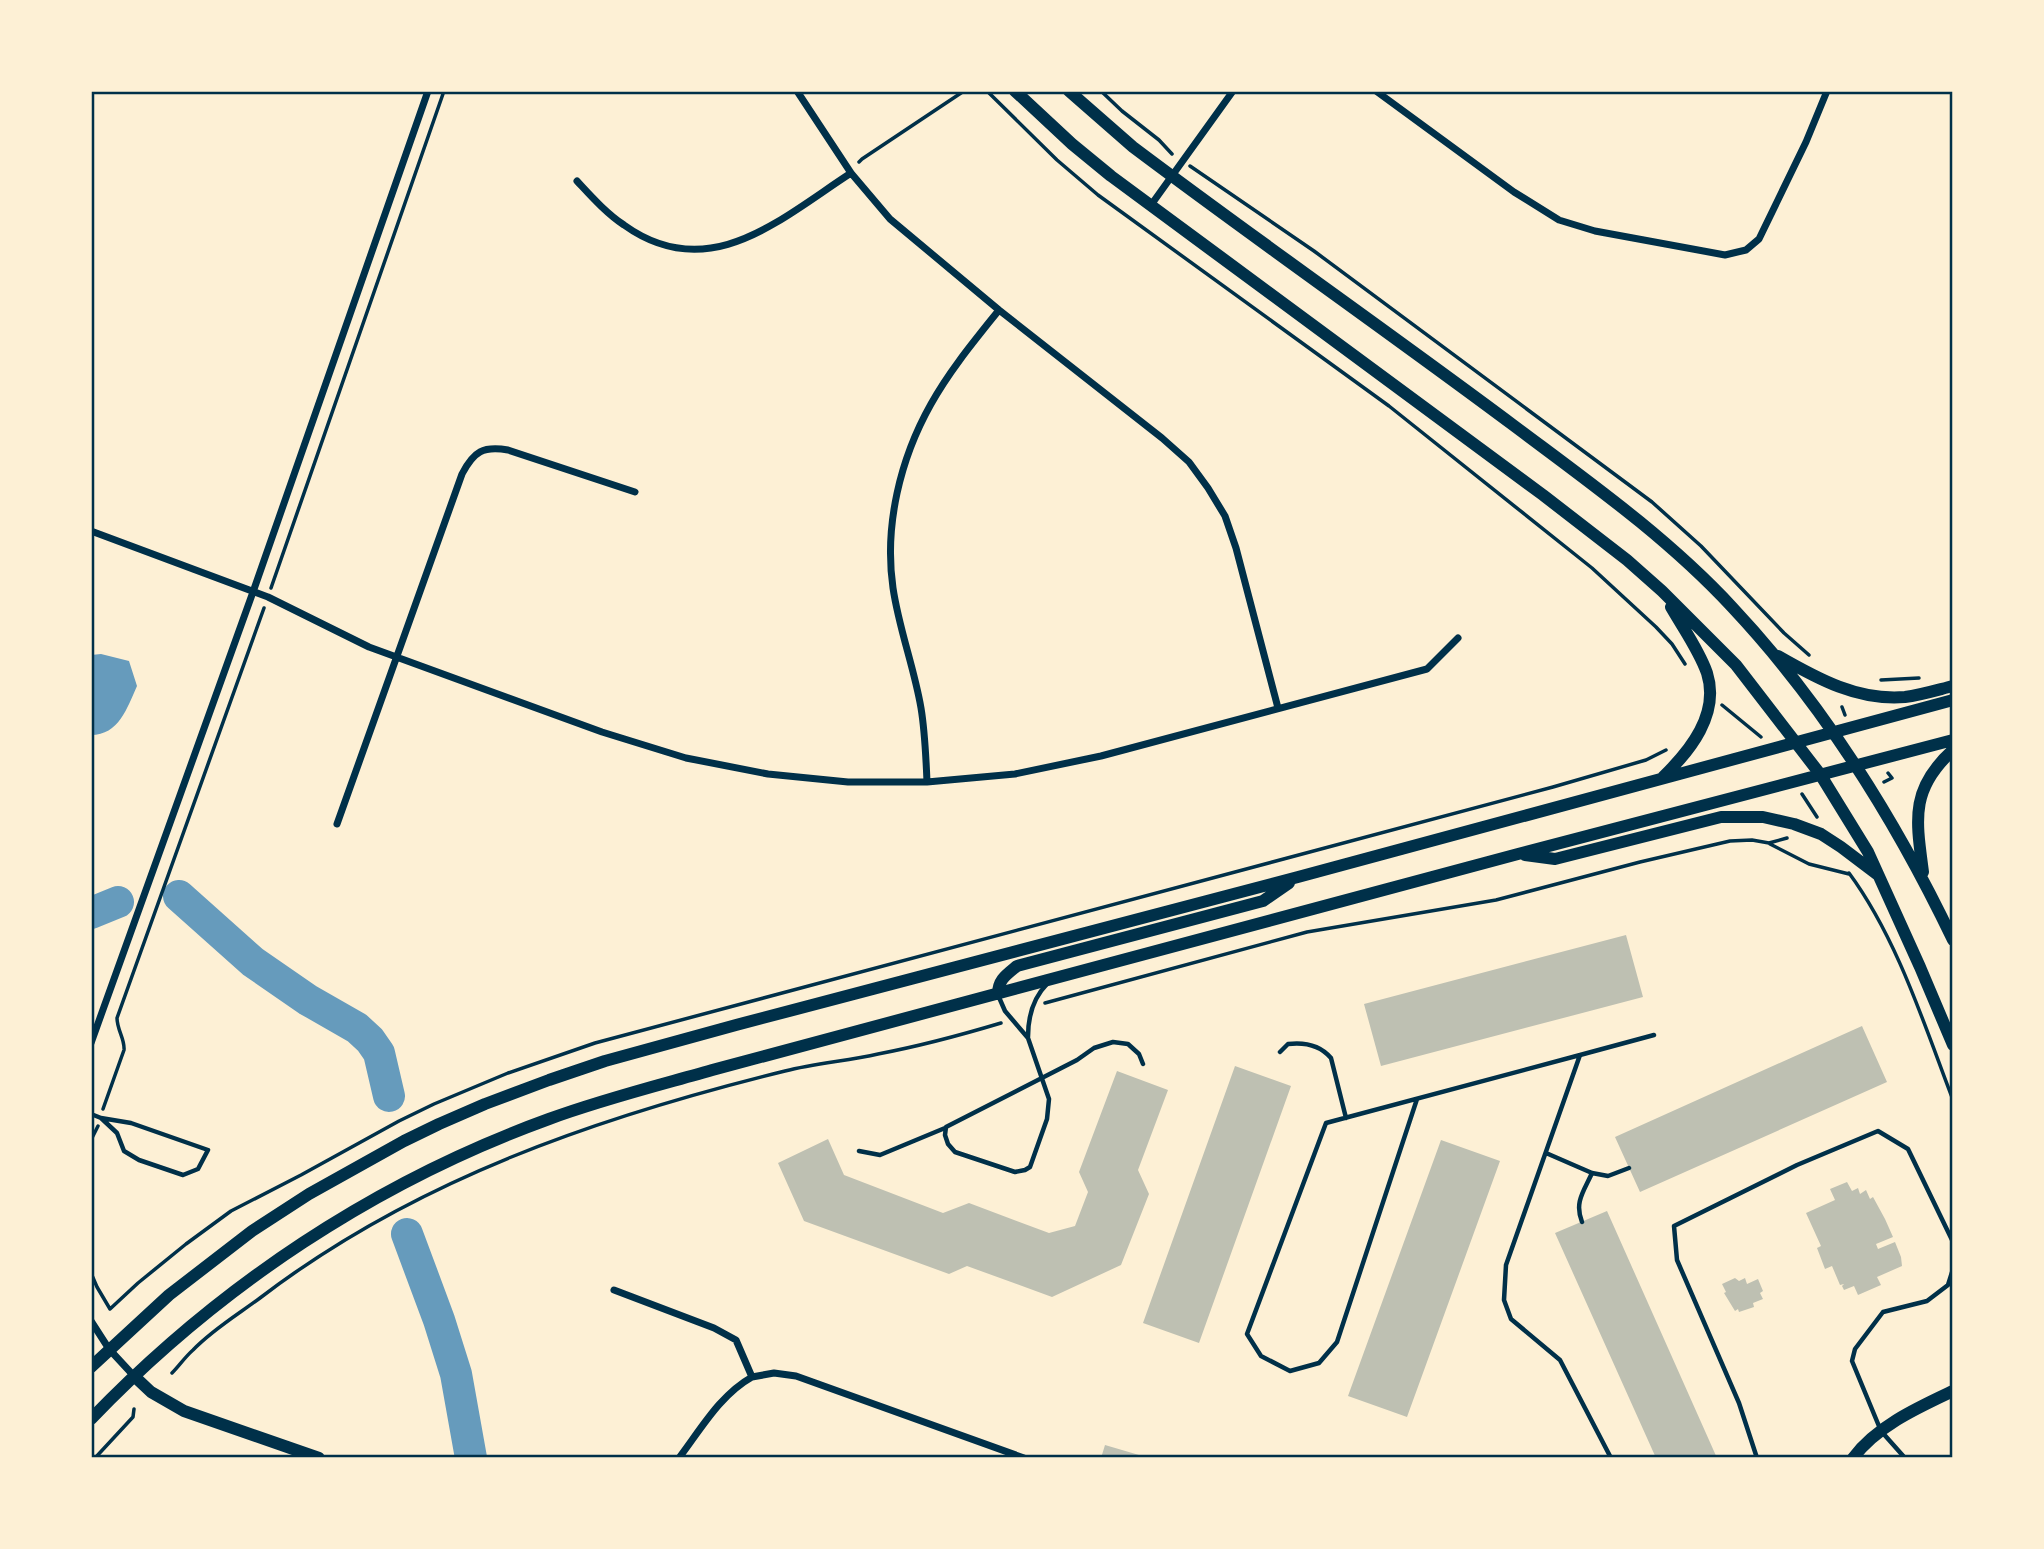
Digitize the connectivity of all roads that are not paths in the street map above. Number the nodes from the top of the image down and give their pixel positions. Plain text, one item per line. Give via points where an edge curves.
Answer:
1 (428, 91) edge
2 (797, 91) edge
3 (1015, 91) edge
4 (1069, 91) edge
5 (1233, 91) edge
6 (1376, 91) edge
7 (1827, 91) edge
8 (851, 173) junction
9 (1172, 176) junction
10 (577, 181) dead end
11 (1151, 205) junction
12 (999, 310) junction
13 (635, 492) dead end
14 (91, 531) edge
15 (1662, 591) junction
16 (253, 592) junction
17 (1458, 638) dead end
18 (1771, 652) junction
19 (397, 658) junction
20 (1953, 686) edge
21 (1953, 700) edge
22 (1278, 708) junction
23 (1834, 732) junction
24 (1953, 740) edge
25 (1797, 742) junction
26 (1953, 750) edge
27 (1856, 765) junction
28 (1820, 774) junction
29 (1662, 779) junction
30 (927, 782) junction
31 (337, 824) dead end
32 (1518, 854) junction
33 (1298, 877) junction
34 (1881, 877) junction
35 (1924, 879) junction
36 (1953, 940) edge
37 (1052, 979) junction
38 (998, 994) junction
39 (1654, 1035) dead end
40 (1028, 1038) junction
41 (91, 1043) edge
42 (1953, 1045) edge
43 (1280, 1052) dead end
44 (1580, 1055) junction
45 (1143, 1063) dead end
46 (1042, 1077) junction
47 (1417, 1099) junction
48 (91, 1114) edge
49 (101, 1118) junction
50 (1346, 1118) junction
51 (946, 1127) junction
52 (859, 1151) dead end
53 (1546, 1153) junction
54 (1629, 1168) dead end
55 (1592, 1173) junction
56 (1581, 1222) dead end
57 (1953, 1242) edge
58 (1953, 1269) edge
59 (614, 1290) dead end
60 (91, 1321) edge
61 (109, 1349) junction
62 (91, 1367) edge
63 (134, 1376) junction
64 (752, 1377) junction
65 (1953, 1391) edge
66 (91, 1419) edge
67 (1881, 1431) junction
68 (1024, 1457) edge
69 (319, 1458) edge
70 (679, 1458) edge
71 (1611, 1458) edge
72 (1757, 1458) edge
73 (1853, 1458) edge
74 (1905, 1458) edge

1 - 16 street
2 - 8 street
3 - 11 main road via 1072,144
4 - 9 main road
5 - 9 street
6 - 7 street via 1559,220 1725,255 1746,250 1759,239
8 - 10 street via 759,233 732,245 704,249 675,249 646,239 623,225
8 - 12 street via 890,219
9 - 11 street
9 - 18 main road via 1631,514 1688,563
11 - 15 main road via 1543,495
12 - 22 street via 1162,438 1189,462 1208,488 1225,516 1236,548
12 - 30 street via 930,405 910,447 890,537 893,587 921,707
13 - 19 street via 508,450 492,447 481,451 462,474
14 - 16 street
15 - 25 main road via 1736,665
15 - 29 main road via 1698,653 1710,691 1695,742
16 - 19 street
16 - 41 street
17 - 22 street via 1427,669
18 - 20 main road via 1826,683 1865,695 1906,696
18 - 23 main road
19 - 30 street via 602,733 686,758 768,774
19 - 31 street
21 - 23 main road
22 - 30 street via 1101,757 1015,774
23 - 25 main road
23 - 27 main road
24 - 27 main road
25 - 28 main road
25 - 29 main road
26 - 35 main road via 1938,763 1920,796 1917,815
27 - 28 main road
27 - 35 main road
28 - 32 main road
28 - 34 main road
29 - 33 main road
32 - 34 main road via 1555,859 1721,817 1763,817 1821,834
32 - 37 main road
33 - 38 main road via 1263,901 1017,966 1002,979
33 - 61 main road via 669,1043 485,1104 404,1141 252,1231
34 - 42 main road
35 - 36 main road
37 - 38 main road
37 - 40 lane via 1041,989 1032,1009
38 - 40 lane via 1005,1011
38 - 63 main road via 588,1105 494,1140 391,1189 300,1243 211,1308
39 - 44 lane
40 - 46 lane
43 - 50 lane via 1288,1044 1301,1043 1325,1051 1331,1058
44 - 47 lane
44 - 53 lane
45 - 46 lane via 1128,1044 1113,1042
46 - 51 lane
46 - 51 lane via 1049,1100 1047,1119 1025,1170 1015,1172 955,1152 948,1144
47 - 50 lane
47 - 50 lane via 1337,1342 1319,1363 1290,1371 1261,1356 1247,1334 1326,1123
48 - 49 lane
49 - 49 lane via 131,1123 208,1150 198,1169 183,1175 124,1151 117,1133
51 - 52 lane via 880,1155
53 - 55 lane
53 - 71 lane via 1507,1265 1504,1300 1511,1318 1560,1360
54 - 55 lane via 1608,1176
55 - 56 lane via 1579,1202
57 - 72 lane via 1908,1149 1878,1131 1797,1165 1674,1227 1677,1260 1739,1403
58 - 67 lane via 1948,1285 1927,1301 1883,1312 1855,1349 1852,1361
59 - 64 street via 736,1340
60 - 61 street
61 - 62 main road
61 - 63 street
63 - 66 main road
63 - 69 main road via 184,1411
64 - 68 street via 796,1376
64 - 70 street via 727,1395
65 - 67 main road
67 - 73 main road
67 - 74 lane

